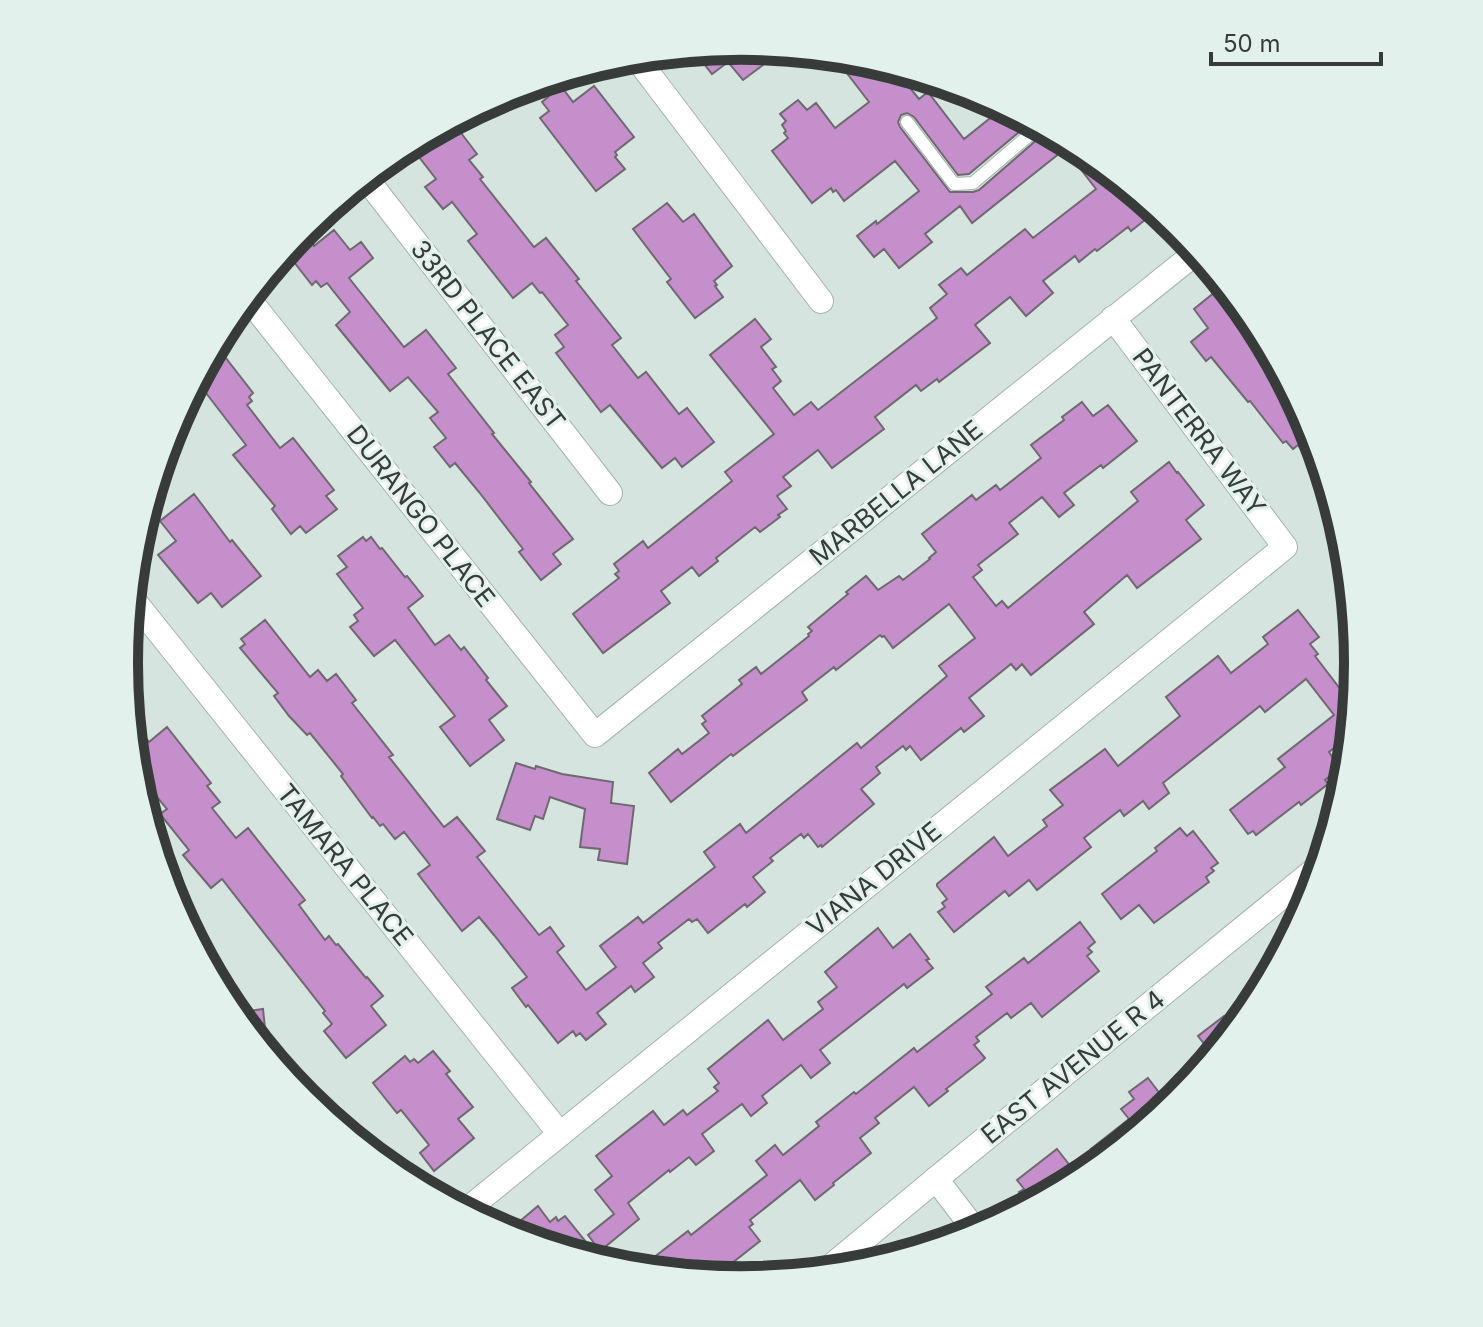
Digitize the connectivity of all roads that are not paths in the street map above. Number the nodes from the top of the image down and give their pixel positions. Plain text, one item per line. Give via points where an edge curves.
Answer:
1 (644, 68) edge
2 (907, 122) dead end
3 (1030, 134) edge
4 (372, 186) edge
5 (1188, 259) edge
6 (821, 301) dead end
7 (255, 307) edge
8 (1113, 318) junction
9 (610, 493) dead end
10 (1285, 547) joint
11 (141, 609) edge
12 (595, 735) joint
13 (1303, 883) edge
14 (560, 1134) junction
15 (936, 1179) junction
16 (474, 1204) edge
17 (969, 1222) edge
18 (841, 1258) edge

1 - 6 street
2 - 3 lane via 954,184 973,183
4 - 9 street, 33RD PLACE EAST
5 - 8 street, MARBELLA LANE
7 - 12 street, DURANGO PLACE
8 - 10 street, PANTERRA WAY
8 - 12 street, MARBELLA LANE
10 - 14 street, VIANA DRIVE
11 - 14 street, TAMARA PLACE
13 - 15 street, EAST AVENUE R 4
14 - 16 street, VIANA DRIVE
15 - 17 street
15 - 18 street, EAST AVENUE R 4

